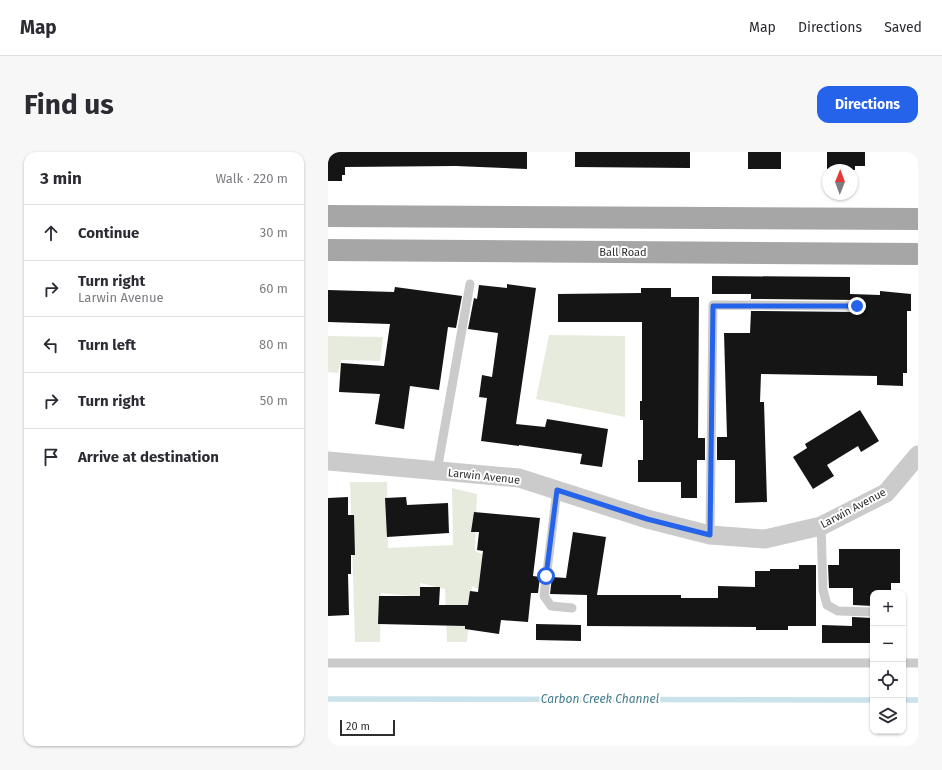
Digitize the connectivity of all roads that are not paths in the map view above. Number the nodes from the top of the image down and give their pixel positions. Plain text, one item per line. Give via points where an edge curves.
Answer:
1 (328, 216) edge
2 (918, 219) edge
3 (328, 250) edge
4 (918, 254) edge
5 (470, 284) dead end
6 (857, 306) dead end
7 (918, 455) edge
8 (328, 461) edge
9 (437, 471) junction
10 (557, 490) junction
11 (821, 526) junction
12 (710, 535) junction
13 (572, 608) dead end
14 (870, 612) edge
15 (328, 662) edge
16 (906, 663) edge
17 (918, 663) edge
18 (870, 664) edge

1 - 2 main road
3 - 4 main road, Ball Road
5 - 9 lane
6 - 12 lane via 713,306
7 - 11 street, Larwin Avenue via 886,492
8 - 9 street, Larwin Avenue
9 - 10 street, Larwin Avenue via 519,478
10 - 12 street, Larwin Avenue via 647,519
10 - 13 lane via 544,596 550,606
11 - 12 street, Larwin Avenue via 765,539
11 - 14 lane via 823,590 827,605 838,611
15 - 18 lane
16 - 17 lane

